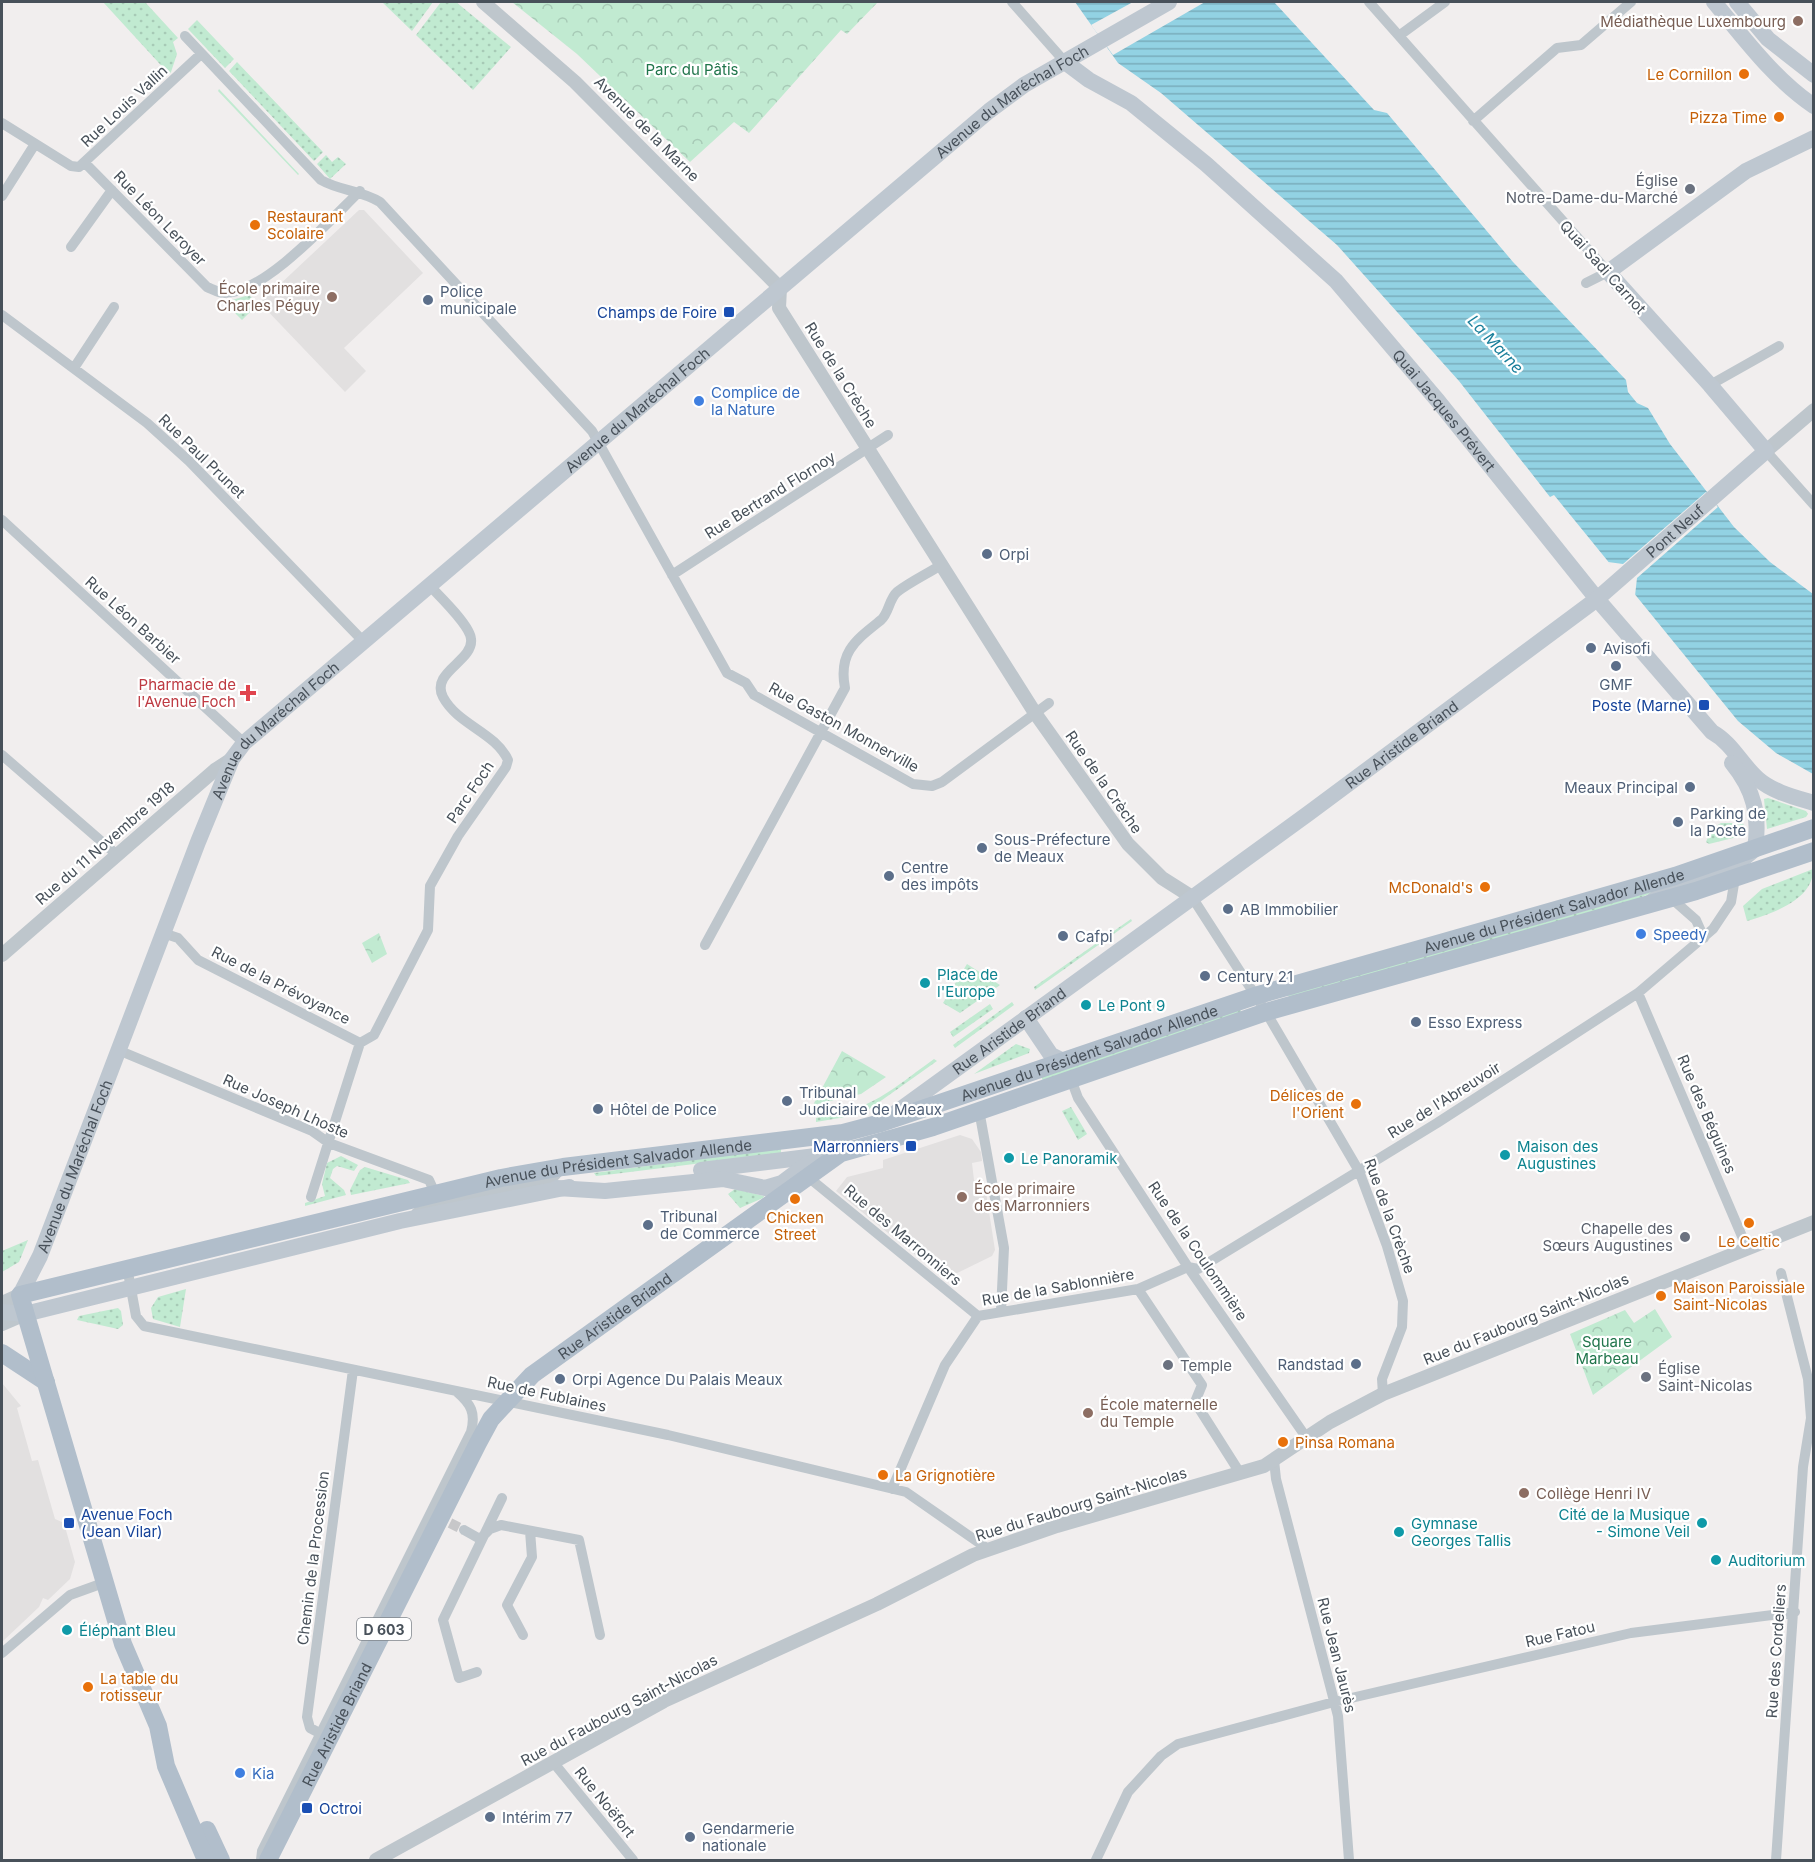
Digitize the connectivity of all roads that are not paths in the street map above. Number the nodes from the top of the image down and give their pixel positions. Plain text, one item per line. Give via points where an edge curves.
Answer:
1 (483, 2) edge
2 (1012, 2) edge
3 (1168, 2) edge
4 (1369, 2) edge
5 (1445, 2) edge
6 (1631, 2) edge
7 (1714, 2) edge
8 (1737, 2) edge
9 (1400, 35) junction
10 (185, 36) dead end
11 (201, 54) junction
12 (1065, 62) junction
13 (1814, 75) edge
14 (1814, 106) edge
15 (1473, 121) junction
16 (2, 123) edge
17 (1813, 142) edge
18 (34, 144) junction
19 (85, 163) junction
20 (112, 190) junction
21 (360, 191) junction
22 (2, 196) edge
23 (71, 247) dead end
24 (1608, 272) junction
25 (1586, 283) dead end
26 (780, 288) junction
27 (114, 307) dead end
28 (2, 315) edge
29 (1779, 346) dead end
30 (74, 368) junction
31 (1710, 385) junction
32 (1814, 411) edge
33 (885, 436) dead end
34 (598, 442) junction
35 (868, 448) junction
36 (1766, 451) junction
37 (1814, 505) edge
38 (2, 520) edge
39 (1637, 564) joint
40 (940, 565) junction
41 (672, 575) junction
42 (429, 585) junction
43 (1597, 599) junction
44 (363, 641) junction
45 (1049, 703) dead end
46 (1035, 713) junction
47 (1712, 732) junction
48 (822, 733) junction
49 (244, 743) junction
50 (2, 755) edge
51 (232, 759) junction
52 (1814, 803) edge
53 (1814, 828) edge
54 (1755, 849) junction
55 (1814, 851) edge
56 (116, 854) junction
57 (1735, 878) junction
58 (1192, 897) junction
59 (1671, 897) junction
60 (1648, 904) junction
61 (163, 933) junction
62 (1704, 938) junction
63 (705, 945) dead end
64 (2, 955) edge
65 (1638, 993) junction
66 (1255, 996) junction
67 (1266, 1012) junction
68 (1026, 1018) junction
69 (360, 1043) junction
70 (118, 1050) junction
71 (1063, 1061) junction
72 (1071, 1079) junction
73 (979, 1110) junction
74 (881, 1124) junction
75 (329, 1143) junction
76 (840, 1153) junction
77 (1359, 1171) junction
78 (808, 1177) junction
79 (521, 1180) junction
80 (557, 1188) junction
81 (435, 1193) junction
82 (311, 1197) dead end
83 (400, 1221) junction
84 (1814, 1222) edge
85 (1747, 1248) junction
86 (1188, 1267) junction
87 (1781, 1273) dead end
88 (129, 1276) junction
89 (1138, 1289) junction
90 (11, 1295) edge
91 (2, 1303) edge
92 (1001, 1311) junction
93 (2, 1312) edge
94 (25, 1314) junction
95 (978, 1316) junction
96 (2, 1324) edge
97 (2, 1353) edge
98 (353, 1370) junction
99 (1809, 1376) edge
100 (46, 1382) junction
101 (456, 1391) junction
102 (1383, 1394) junction
103 (506, 1400) junction
104 (1306, 1437) junction
105 (1811, 1441) edge
106 (1274, 1460) junction
107 (1240, 1473) junction
108 (892, 1489) junction
109 (502, 1498) dead end
110 (464, 1530) tunnel mouth
111 (530, 1531) junction
112 (480, 1539) junction
113 (988, 1549) junction
114 (106, 1582) junction
115 (1795, 1612) junction
116 (523, 1635) dead end
117 (600, 1635) dead end
118 (2, 1653) edge
119 (477, 1672) dead end
120 (1334, 1702) junction
121 (158, 1726) junction
122 (325, 1736) junction
123 (553, 1762) junction
124 (206, 1860) edge
125 (221, 1860) edge
126 (261, 1860) edge
127 (268, 1860) edge
128 (375, 1860) edge
129 (633, 1860) edge
130 (1095, 1860) edge
131 (1349, 1860) edge
132 (1776, 1860) edge

1 - 26 street, Avenue de la Marne via 575,82
2 - 12 street
3 - 12 main road, Avenue du Maréchal Foch
4 - 9 street, Quai Sadi Carnot
5 - 9 street
6 - 15 street via 1581,45 1557,48
7 - 14 main road via 1755,51
8 - 13 main road via 1768,39
9 - 15 street, Quai Sadi Carnot
10 - 11 street
11 - 19 street, Rue Louis Vallin
11 - 21 street via 321,180
12 - 26 main road, Avenue du Maréchal Foch via 989,111
12 - 43 main road, Quai Jacques Prévert via 1131,103 1206,164 1336,281
15 - 24 street, Quai Sadi Carnot
16 - 18 street, Rue Louis Vallin
17 - 24 main road via 1746,171
18 - 19 street, Rue Louis Vallin via 71,166
18 - 22 street
19 - 20 street, Rue Léon Leroyer
20 - 21 street, Rue Léon Leroyer via 207,287 223,293 270,275
20 - 23 street
21 - 34 street, Rue Gaston Monnerville via 380,202
24 - 25 street
24 - 31 main road, Quai Sadi Carnot
26 - 34 main road, Avenue du Maréchal Foch
26 - 35 street, Rue de la Crèche via 779,308
27 - 30 street
28 - 30 street, Rue Paul Prunet
29 - 31 street
30 - 44 street, Rue Paul Prunet via 147,423 189,461
31 - 36 main road, Quai Sadi Carnot
32 - 36 street
33 - 35 street, Rue Bertrand Flornoy
34 - 41 street, Rue Gaston Monnerville
34 - 42 main road, Avenue du Maréchal Foch
35 - 40 street, Rue de la Crèche
35 - 41 street, Rue Bertrand Flornoy
36 - 37 street, Quai Sadi Carnot
36 - 39 main road, Pont Neuf
38 - 49 street, Rue Léon Barbier
39 - 43 main road, Rue Aristide Briand
40 - 46 street, Rue de la Crèche
40 - 48 street via 896,593 882,619 856,640 843,671 845,688
41 - 48 street, Rue Gaston Monnerville via 727,673 746,683 754,695
42 - 44 main road, Avenue du Maréchal Foch
42 - 69 street, Parc Foch via 471,639 469,649 443,680 443,697 458,716 503,748 508,760 430,886 428,930 374,1035
43 - 47 main road, Quai Jacques Prévert
43 - 58 main road, Rue Aristide Briand
44 - 49 main road, Avenue du Maréchal Foch
45 - 46 street, Rue Gaston Monnerville
46 - 48 street, Rue Gaston Monnerville via 932,786 913,784
46 - 58 street, Rue de la Crèche via 1128,844 1162,878
47 - 52 main road, Quai Jacques Prévert via 1759,779 1787,795
47 - 54 main road via 1752,792 1758,823
48 - 63 street
49 - 51 main road, Avenue du Maréchal Foch
50 - 56 street
51 - 56 street, Rue du 11 Novembre 1918
51 - 61 main road, Avenue du Maréchal Foch
53 - 54 main road, Avenue du Président Salvador Allende
54 - 60 main road via 1728,871 1668,889
54 - 66 main road, Avenue du Président Salvador Allende
55 - 57 main road, Avenue du Président Salvador Allende
56 - 64 street, Rue du 11 Novembre 1918
57 - 59 main road, Avenue du Président Salvador Allende
57 - 62 street, Rue de l'Abreuvoir via 1731,902
58 - 66 street, Rue de la Crèche
58 - 68 main road, Rue Aristide Briand
59 - 60 main road, Avenue du Président Salvador Allende
59 - 62 street via 1696,920
60 - 67 main road, Avenue du Président Salvador Allende
61 - 69 street, Rue de la Prévoyance via 178,938 198,960
61 - 70 main road, Avenue du Maréchal Foch
62 - 65 street, Rue de l'Abreuvoir
65 - 77 street, Rue de l'Abreuvoir
65 - 85 street, Rue des Béguines
66 - 67 street, Rue de la Crèche
66 - 71 main road, Avenue du Président Salvador Allende
67 - 72 main road, Avenue du Président Salvador Allende
67 - 77 street, Rue de la Crèche
68 - 71 main road via 1051,1055
68 - 74 main road, Rue Aristide Briand
69 - 75 street, Rue de la Prévoyance
70 - 75 street, Rue Joseph Lhoste via 312,1131
70 - 90 main road, Avenue du Maréchal Foch via 40,1256
71 - 74 main road, Avenue du Président Salvador Allende
72 - 73 main road, Avenue du Président Salvador Allende
72 - 86 street, Rue de la Coulommière via 1078,1098
73 - 76 main road, Avenue du Président Salvador Allende
73 - 92 street via 1004,1248
74 - 76 main road, Rue Aristide Briand / D 603
74 - 79 main road, Avenue du Président Salvador Allende via 843,1133 563,1167
75 - 81 street, Rue Joseph Lhoste via 429,1180
75 - 82 street, Rue de la Prévoyance
76 - 78 main road, Rue Aristide Briand / D 603
76 - 80 main road, Avenue du Président Salvador Allende
76 - 80 main road via 806,1165 782,1183 765,1188 723,1179 605,1191
77 - 86 street, Rue de l'Abreuvoir via 1198,1269
77 - 102 street, Rue de la Crèche via 1403,1301 1402,1327 1382,1379
78 - 95 street, Rue des Marronniers
78 - 103 main road, Rue Aristide Briand / D 603 via 532,1375
79 - 81 main road, Avenue du Président Salvador Allende
79 - 83 street via 437,1202
80 - 83 main road, Avenue du Président Salvador Allende
81 - 88 main road, Avenue du Président Salvador Allende via 409,1198 382,1215
83 - 88 main road, Avenue du Président Salvador Allende
84 - 85 street, Rue du Faubourg Saint-Nicolas
85 - 102 street, Rue du Faubourg Saint-Nicolas
86 - 89 street, Rue de la Sablonnière
86 - 104 street, Rue de la Coulommière
87 - 99 street, Rue des Cordeliers
88 - 90 main road, Avenue du Président Salvador Allende
88 - 94 main road via 42,1297
88 - 98 street, Rue de Fublaines via 136,1316 144,1326
89 - 92 street, Rue de la Sablonnière
89 - 107 street via 1202,1385 1195,1402
90 - 91 street, Avenue du Président Salvador Allende
90 - 94 main road
92 - 95 street, Rue de la Sablonnière
93 - 94 main road
94 - 96 street
94 - 100 main road
95 - 108 street, Rue de la Sablonnière via 945,1365
97 - 100 main road
98 - 101 street, Rue de Fublaines
98 - 122 street, Chemin de la Procession via 307,1717 310,1728
99 - 105 street, Rue des Cordeliers
100 - 114 main road
101 - 103 street, Rue de Fublaines
101 - 122 street, Rue Aristide Briand via 471,1404 475,1419 471,1432
102 - 104 street, Rue du Faubourg Saint-Nicolas
103 - 108 street, Rue de Fublaines
103 - 122 main road, Rue Aristide Briand / D 603 via 491,1419 444,1521
104 - 106 street, Rue du Faubourg Saint-Nicolas
105 - 115 street, Rue des Cordeliers via 1800,1509
106 - 107 street, Rue du Faubourg Saint-Nicolas
106 - 120 street, Rue Jean Jaurès
107 - 113 street, Rue du Faubourg Saint-Nicolas
108 - 113 street, Rue de Fublaines via 918,1499
109 - 112 street
110 - 112 street
111 - 112 street via 501,1525
111 - 116 street via 532,1557 507,1605
111 - 117 street via 579,1540
112 - 119 street via 443,1620 459,1678
113 - 123 street, Rue du Faubourg Saint-Nicolas via 674,1696
114 - 118 street via 70,1595
114 - 121 main road via 123,1644
115 - 120 street, Rue Fatou via 1631,1634
115 - 132 street, Rue des Cordeliers
120 - 130 street, Rue Fatou via 1178,1744 1161,1756 1128,1792
120 - 131 street, Rue Jean Jaurès via 1340,1730
121 - 124 main road via 166,1766
121 - 125 main road
122 - 126 street, Rue Aristide Briand via 262,1851
122 - 127 main road, Rue Aristide Briand / D 603
123 - 128 street, Rue du Faubourg Saint-Nicolas
123 - 129 street, Rue Noëfort

